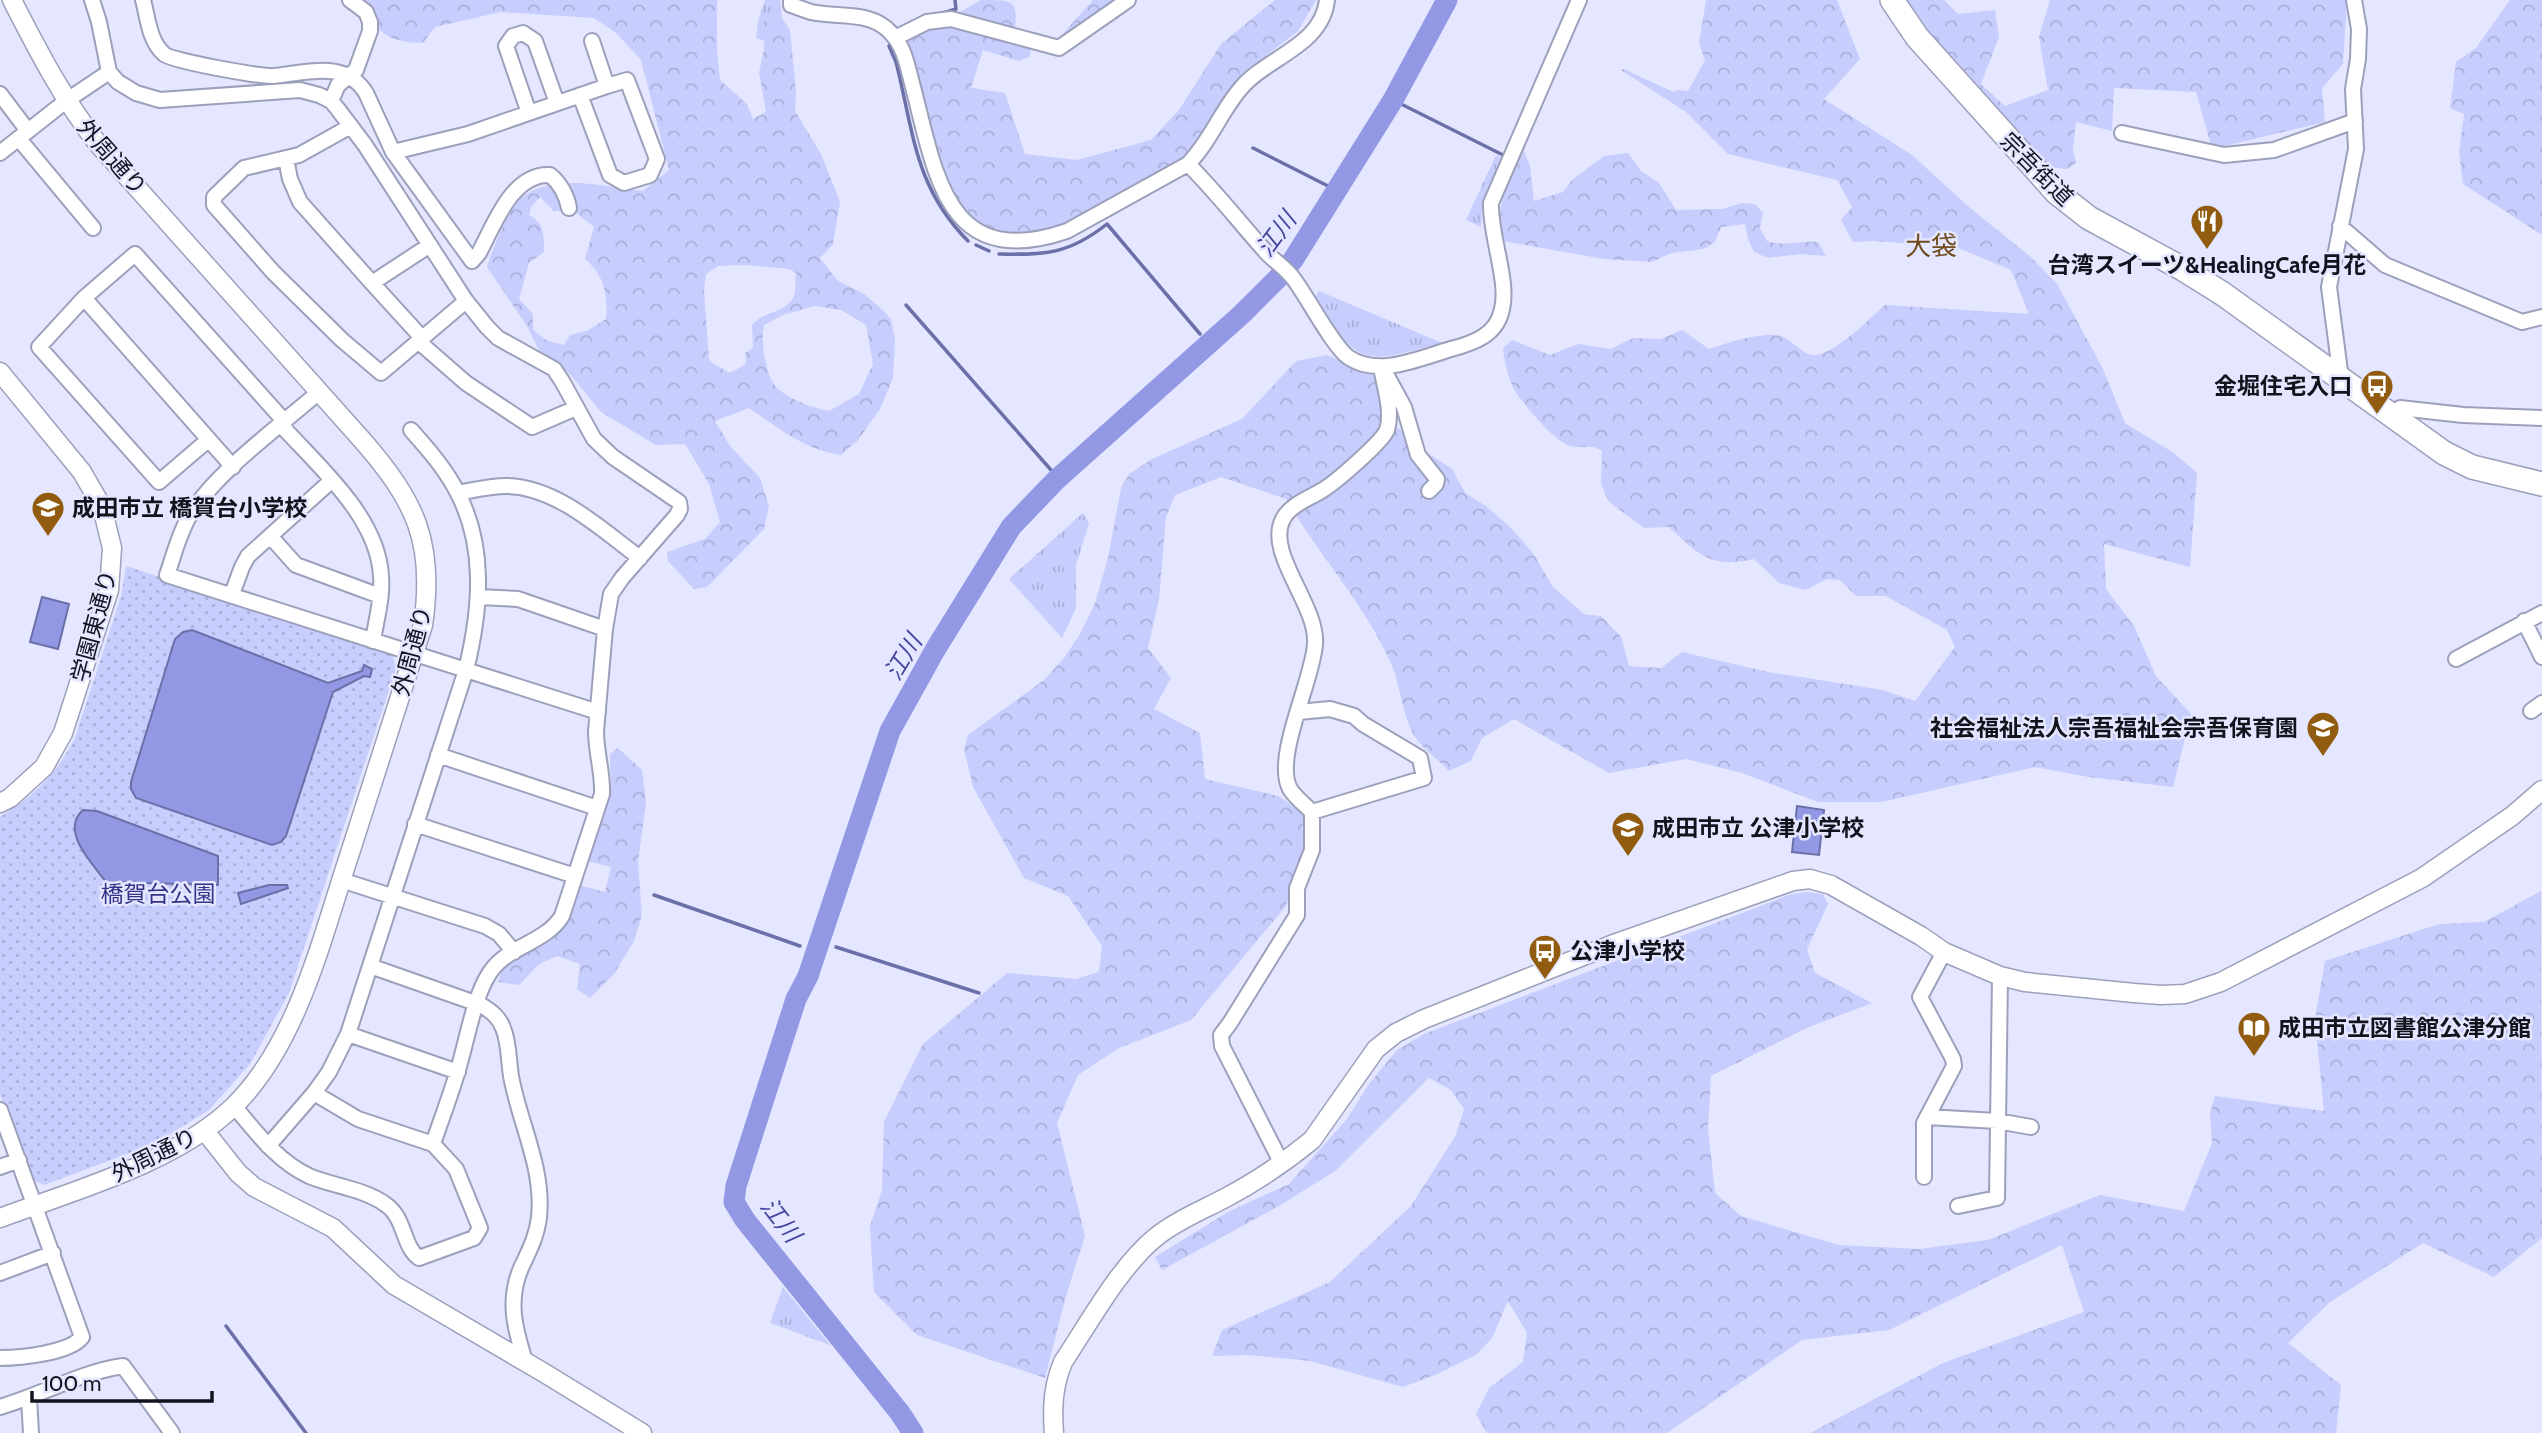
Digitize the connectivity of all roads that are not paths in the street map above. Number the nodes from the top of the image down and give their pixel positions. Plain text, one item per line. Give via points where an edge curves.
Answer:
1 (12, 0) edge
2 (92, 0) edge
3 (143, 0) edge
4 (349, 0) edge
5 (791, 0) edge
6 (1128, 0) edge
7 (1327, 0) edge
8 (1579, 0) edge
9 (1892, 0) edge
10 (2354, 0) edge
11 (895, 38) junction
12 (592, 41) dead end
13 (109, 72) junction
14 (349, 77) junction
15 (607, 86) junction
16 (0, 94) edge
17 (580, 95) junction
18 (66, 101) junction
19 (331, 101) junction
20 (557, 103) junction
21 (529, 113) junction
22 (2355, 121) junction
23 (351, 126) junction
24 (2122, 133) dead end
25 (23, 135) junction
26 (393, 152) junction
27 (0, 153) edge
28 (286, 159) junction
29 (1188, 164) junction
30 (569, 208) dead end
31 (2340, 226) junction
32 (93, 228) dead end
33 (430, 245) junction
34 (372, 283) junction
35 (84, 298) junction
36 (466, 302) junction
37 (2542, 317) edge
38 (421, 340) junction
39 (1381, 367) junction
40 (0, 372) edge
41 (2341, 379) junction
42 (319, 392) junction
43 (576, 408) junction
44 (2392, 415) junction
45 (2542, 418) edge
46 (283, 424) junction
47 (411, 430) dead end
48 (208, 440) junction
49 (233, 467) junction
50 (331, 481) junction
51 (2542, 484) edge
52 (1429, 491) dead end
53 (458, 493) junction
54 (270, 536) junction
55 (640, 558) junction
56 (232, 594) junction
57 (380, 596) junction
58 (479, 597) junction
59 (2542, 613) edge
60 (2524, 621) junction
61 (605, 629) junction
62 (373, 640) junction
63 (414, 654) junction
64 (2542, 657) edge
65 (2456, 659) dead end
66 (466, 670) junction
67 (598, 712) junction
68 (1299, 712) junction
69 (438, 755) junction
70 (2542, 790) edge
71 (0, 803) edge
72 (597, 808) junction
73 (1312, 812) junction
74 (415, 824) junction
75 (575, 876) junction
76 (341, 880) junction
77 (392, 896) junction
78 (514, 951) junction
79 (1944, 952) junction
80 (370, 967) junction
81 (2000, 976) junction
82 (477, 1003) junction
83 (348, 1034) junction
84 (458, 1072) junction
85 (314, 1093) junction
86 (234, 1106) junction
87 (0, 1110) edge
88 (1927, 1117) junction
89 (1997, 1121) junction
90 (2031, 1127) dead end
91 (204, 1130) junction
92 (433, 1144) junction
93 (268, 1146) junction
94 (19, 1160) junction
95 (1282, 1164) junction
96 (0, 1167) edge
97 (1924, 1177) dead end
98 (35, 1205) junction
99 (1958, 1206) dead end
100 (0, 1218) edge
101 (53, 1253) junction
102 (0, 1273) edge
103 (0, 1358) edge
104 (525, 1361) junction
105 (29, 1398) junction
106 (0, 1407) edge
107 (31, 1433) edge
108 (172, 1433) edge
109 (642, 1433) edge
110 (1054, 1433) edge

1 - 18 street, 外周通り
2 - 13 street
3 - 14 street via 154,41 169,58 271,76 321,69
4 - 14 street via 366,12 370,22 367,42
5 - 11 street via 791,5 812,12 868,18
6 - 11 street via 1059,48 951,19 927,22
7 - 29 street via 1314,30 1240,88
8 - 39 street via 1491,203 1490,222 1504,298 1497,324 1469,344
9 - 41 highway, 宗吾街道 via 1917,37 2057,193 2089,218 2223,294
10 - 22 street via 2358,29
11 - 29 street via 904,54 940,185 960,218 993,238 1024,240 1067,231
12 - 15 street
13 - 18 street
13 - 19 street via 126,88 160,100 300,90
14 - 19 street via 338,85
14 - 26 street via 362,86
15 - 17 street
15 - 17 street via 627,79 657,159 650,175 624,183 610,175
16 - 25 street
17 - 20 street
18 - 25 street
18 - 42 street, 外周通り
19 - 23 street
20 - 21 street
20 - 21 street via 535,41 523,33 513,36 506,47
21 - 26 street
22 - 24 street via 2274,150 2224,155
22 - 31 street via 2354,163
23 - 28 street via 310,151
23 - 33 street
25 - 27 street
25 - 32 street
26 - 30 street via 472,261 515,190 534,176 550,175 556,180
28 - 34 street via 300,202
28 - 38 street via 244,168 214,197 214,205 273,272 376,371 381,373
29 - 39 street via 1285,270 1348,357
31 - 37 street via 2385,265 2522,322
31 - 41 street via 2329,287
33 - 34 street
33 - 36 street
34 - 38 street
35 - 46 street via 135,254
35 - 48 street
35 - 48 street via 39,347 159,482
36 - 38 street
36 - 43 street via 498,338 558,373
38 - 43 street via 466,383 532,427
39 - 52 street via 1404,407 1418,455 1437,479
39 - 68 street via 1389,413 1384,435 1326,488 1292,508 1280,529 1283,553 1314,628 1315,645
40 - 71 street, 学園東通り via 82,472 102,507 112,548 109,590 63,733 44,767
41 - 44 highway, 宗吾街道
42 - 46 street
42 - 63 street, 外周通り via 382,463 415,516 428,581
43 - 55 street via 599,445 679,502 677,515
44 - 45 street via 2400,408
44 - 51 highway, 宗吾街道 via 2444,453 2472,467
46 - 49 street
46 - 50 street
47 - 53 street
48 - 49 street
49 - 56 street via 191,513 167,575
50 - 54 street
50 - 57 street via 361,517 374,542
53 - 55 street via 508,486 550,497
53 - 58 street via 474,541
54 - 56 street via 248,556
54 - 57 street via 296,565
55 - 61 street via 611,594
56 - 62 street
57 - 62 street
58 - 61 street via 518,599
58 - 66 street
59 - 60 street
60 - 64 street
60 - 65 street
61 - 67 street
62 - 63 street
63 - 66 street
63 - 76 street, 外周通り
66 - 67 street
66 - 69 street
67 - 72 street via 596,746 603,781
68 - 73 street via 1289,745 1289,788
68 - 73 street via 1330,709 1354,716 1420,758 1424,778
69 - 72 street
69 - 74 street
70 - 81 street via 2422,878 2202,989 2161,995
72 - 75 street
73 - 95 street via 1312,850 1297,888 1297,915 1221,1035 1222,1046
74 - 75 street
74 - 77 street
75 - 78 street via 557,924
76 - 77 street
76 - 86 street, 外周通り via 292,1022 273,1056
77 - 78 street via 493,929
77 - 80 street
78 - 82 street via 493,968
79 - 81 street
79 - 88 street via 1920,998 1954,1066
79 - 95 street via 1831,885 1810,879 1793,881 1611,945 1396,1033 1376,1049 1312,1140
80 - 82 street
80 - 83 street
81 - 89 street
82 - 84 street
82 - 104 street via 492,1012 503,1027 511,1079 539,1185 535,1238 512,1301
83 - 84 street
83 - 85 street
84 - 92 street
85 - 92 street via 358,1119
85 - 93 street
86 - 91 street, 外周通り
86 - 93 street
87 - 94 street
88 - 89 street
88 - 97 street
89 - 90 street
89 - 99 street via 1997,1198
91 - 98 street, 外周通り via 149,1161
91 - 104 street via 254,1187 333,1228 394,1285
92 - 93 street via 456,1169 480,1228 474,1238 419,1258 412,1253 398,1217 384,1203 307,1175
94 - 96 street
94 - 98 street
95 - 110 street via 1177,1222 1140,1251 1063,1362 1056,1378
98 - 100 street, 外周通り
98 - 101 street
101 - 102 street
101 - 103 street via 80,1341 60,1349
104 - 109 street
105 - 106 street
105 - 107 street
105 - 108 street via 123,1366

